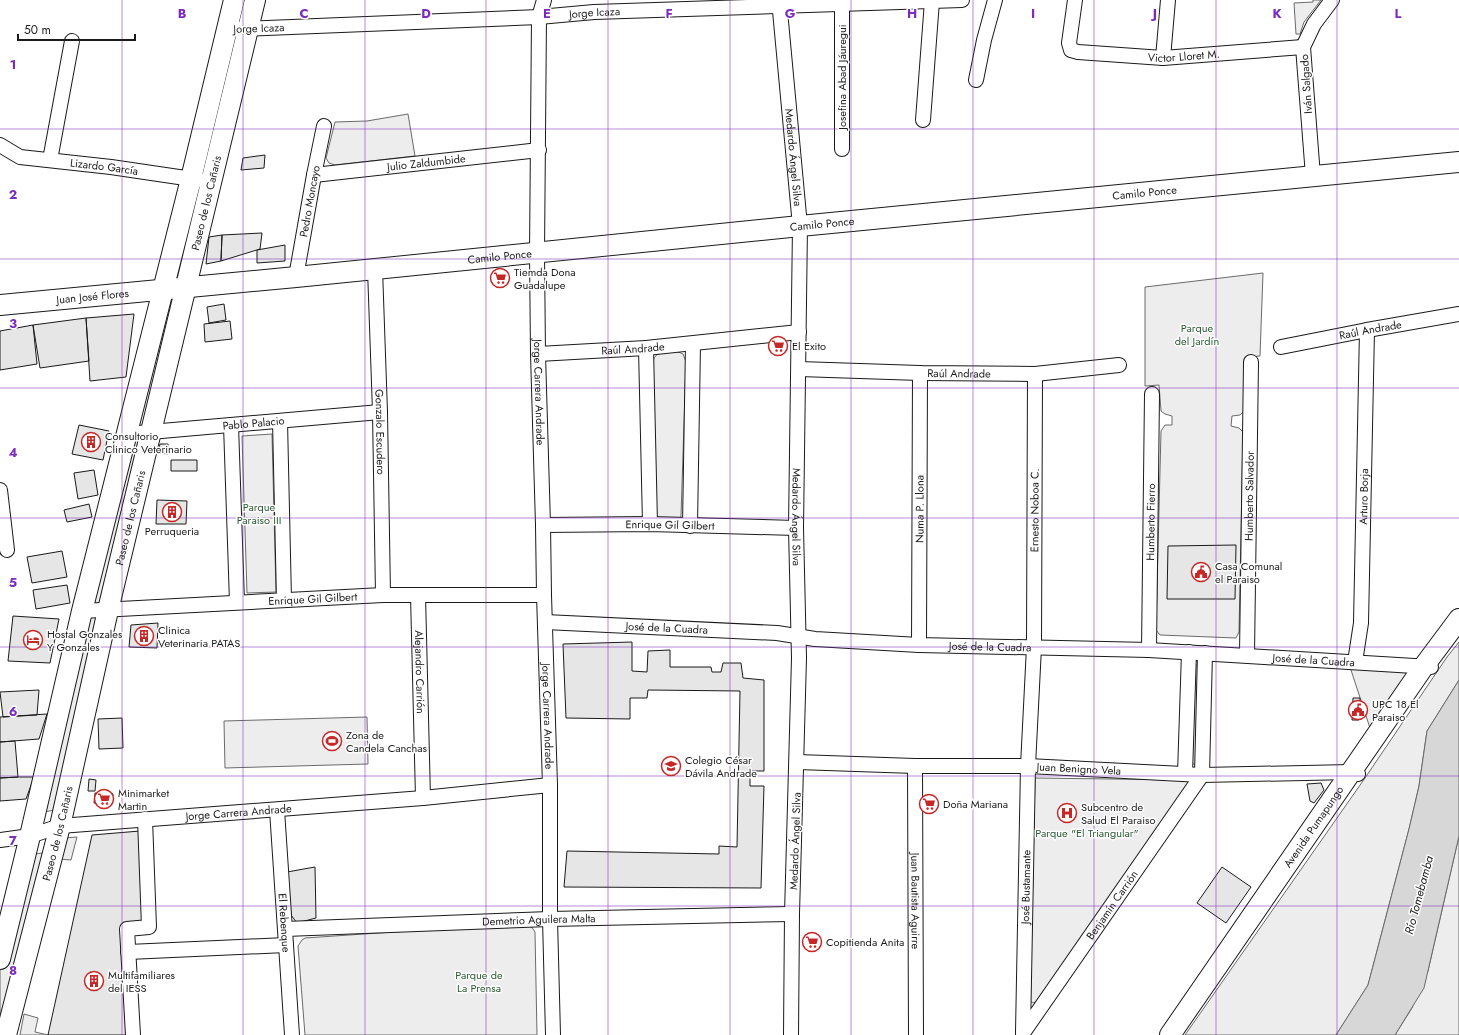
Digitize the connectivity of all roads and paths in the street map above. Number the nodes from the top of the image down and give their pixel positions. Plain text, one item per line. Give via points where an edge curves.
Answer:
1 (234, 0) edge
2 (255, 0) edge
3 (544, 0) edge
4 (962, 0) edge
5 (995, 0) edge
6 (1075, 0) edge
7 (1168, 0) edge
8 (1332, 0) edge
9 (932, 1) junction
10 (779, 3) edge
11 (842, 4) junction
12 (539, 16) junction
13 (227, 29) junction
14 (248, 29) junction
15 (72, 42) dead end
16 (1303, 48) junction
17 (1163, 58) junction
18 (976, 80) dead end
19 (923, 120) dead end
20 (324, 126) dead end
21 (0, 145) edge
22 (842, 149) dead end
23 (539, 150) junction
24 (50, 160) junction
25 (1459, 162) edge
26 (314, 175) junction
27 (1313, 176) junction
28 (191, 179) junction
29 (212, 181) junction
30 (800, 226) junction
31 (537, 253) junction
32 (375, 269) junction
33 (296, 277) junction
34 (186, 286) junction
35 (163, 289) junction
36 (0, 305) edge
37 (1459, 314) edge
38 (1367, 330) junction
39 (799, 332) junction
40 (693, 344) junction
41 (1281, 347) dead end
42 (646, 348) junction
43 (538, 354) junction
44 (1251, 362) dead end
45 (1119, 365) dead end
46 (799, 369) junction
47 (920, 373) junction
48 (1035, 374) junction
49 (1152, 394) dead end
50 (380, 412) junction
51 (280, 421) junction
52 (231, 425) junction
53 (150, 432) junction
54 (127, 434) junction
55 (0, 490) edge
56 (650, 524) junction
57 (543, 525) junction
58 (690, 526) junction
59 (796, 528) junction
60 (7, 550) dead end
61 (383, 595) junction
62 (418, 595) junction
63 (544, 595) junction
64 (284, 600) junction
65 (237, 602) junction
66 (108, 610) junction
67 (82, 611) junction
68 (1459, 619) edge
69 (545, 622) junction
70 (798, 637) junction
71 (919, 645) junction
72 (1034, 647) junction
73 (1149, 650) junction
74 (1189, 652) junction
75 (1206, 653) junction
76 (1247, 655) junction
77 (1355, 662) junction
78 (1430, 667) junction
79 (797, 762) junction
80 (915, 766) junction
81 (1028, 766) junction
82 (1356, 773) junction
83 (1185, 774) junction
84 (1202, 775) junction
85 (550, 785) junction
86 (423, 798) junction
87 (277, 810) junction
88 (145, 819) junction
89 (60, 826) junction
90 (30, 836) junction
91 (0, 840) edge
92 (792, 914) junction
93 (550, 919) junction
94 (285, 929) junction
95 (286, 945) junction
96 (128, 952) junction
97 (0, 959) edge
98 (7, 1034) edge
99 (1022, 1034) edge
100 (133, 1035) edge
101 (292, 1035) edge
102 (554, 1035) edge
103 (791, 1035) edge
104 (916, 1035) edge
105 (1170, 1035) edge

1 - 13 main road, Paseo de los Cañaris
2 - 14 main road, Paseo de los Cañaris
3 - 12 street, Jorge Carrera Andrade
4 - 9 street, Jorge Icaza
5 - 18 street
6 - 17 street, Victor Lloret M. via 1069,43 1071,50
7 - 17 street
8 - 16 street, Iván Salgado via 1314,24
9 - 11 street, Jorge Icaza
9 - 19 street
10 - 11 street, Jorge Icaza
10 - 12 street, Jorge Icaza
10 - 30 street, Medardo Ángel Silva
11 - 22 street, Josefina Abad Jáuregui
12 - 14 street, Jorge Icaza
12 - 23 street, Jorge Carrera Andrade
13 - 14 street, Jorge Icaza
13 - 28 main road, Paseo de los Cañaris
14 - 29 main road, Paseo de los Cañaris
15 - 24 street
16 - 17 street, Victor Lloret M.
16 - 27 street, Iván Salgado
20 - 26 street, Pedro Moncayo
21 - 24 street, Lizardo García via 20,157
23 - 26 street, Julio Zaldumbide
23 - 31 street, Jorge Carrera Andrade
24 - 28 street, Lizardo García
25 - 27 main road, Camilo Ponce
26 - 33 street, Pedro Moncayo
27 - 30 main road, Camilo Ponce
28 - 29 street, Lizardo García
28 - 35 main road, Paseo de los Cañaris
29 - 34 main road, Paseo de los Cañaris
30 - 31 main road, Camilo Ponce
30 - 39 street, Medardo Ángel Silva
31 - 32 main road, Camilo Ponce
31 - 43 street, Jorge Carrera Andrade
32 - 33 main road, Camilo Ponce
32 - 50 street, Gonzalo Escudero
33 - 34 main road, Camilo Ponce
34 - 35 main road, Juan José Flores
34 - 53 main road, Paseo de los Cañaris
35 - 36 main road, Juan José Flores
35 - 54 main road, Paseo de los Cañaris
37 - 38 street, Raúl Andrade
38 - 41 street, Raúl Andrade
38 - 77 street, Arturo Borja via 1361,623
39 - 40 street, Raúl Andrade
39 - 46 street, Medardo Ángel Silva
40 - 42 street, Raúl Andrade
40 - 58 street
42 - 43 street, Raúl Andrade
42 - 56 street
43 - 57 street, Jorge Carrera Andrade
44 - 76 street, Humberto Salvador
45 - 48 street, Raúl Andrade
46 - 47 street, Raúl Andrade
46 - 59 street, Medardo Ángel Silva
47 - 48 street, Raúl Andrade
47 - 71 street, Numa P. Llona
48 - 72 street, Ernesto Noboa C.
49 - 73 street, Humberto Fierro
50 - 51 street, Pablo Palacio
50 - 61 street, Gonzalo Escudero
51 - 52 street, Pablo Palacio
51 - 64 street
52 - 53 street, Pablo Palacio
52 - 65 street
53 - 54 street, Pablo Palacio
53 - 66 main road, Paseo de los Cañaris
54 - 67 main road, Paseo de los Cañaris
55 - 60 street
56 - 57 street, Enrique Gil Gilbert
56 - 58 street, Enrique Gil Gilbert
57 - 63 street, Jorge Carrera Andrade
58 - 59 street, Enrique Gil Gilbert
59 - 70 street, Medardo Ángel Silva
61 - 62 street, Enrique Gil Gilbert
61 - 64 street, Enrique Gil Gilbert
62 - 63 street, Enrique Gil Gilbert
62 - 86 street, Alejandro Carrión
63 - 69 street, Jorge Carrera Andrade
64 - 65 street, Enrique Gil Gilbert
65 - 66 street, Enrique Gil Gilbert
66 - 67 street, Enrique Gil Gilbert
66 - 89 main road, Paseo de los Cañaris
67 - 90 main road, Paseo de los Cañaris
68 - 78 main road, Avenida Pumapungo
69 - 70 street, José de la Cuadra via 777,633
69 - 85 street, Jorge Carrera Andrade
70 - 71 street, José de la Cuadra
70 - 79 street, Medardo Ángel Silva
71 - 72 street, José de la Cuadra
72 - 73 street, José de la Cuadra
72 - 81 street, José Bustamante
73 - 74 street, José de la Cuadra
74 - 75 street, José de la Cuadra
74 - 83 street
75 - 76 street, José de la Cuadra
75 - 84 street
76 - 77 street, José de la Cuadra
77 - 78 street, José de la Cuadra
78 - 82 main road, Avenida Pumapungo
79 - 80 street, Juan Benigno Vela
79 - 92 street, Medardo Ángel Silva
80 - 81 street, Juan Benigno Vela
80 - 104 street, Juan Bautista Aguirre
81 - 83 street, Juan Benigno Vela
81 - 99 street, José Bustamante
82 - 84 street, Juan Benigno Vela
82 - 105 main road, Avenida Pumapungo
83 - 84 street, Juan Benigno Vela
84 - 99 street, Benjamín Carrión
85 - 86 street, Jorge Carrera Andrade
85 - 93 street, Jorge Carrera Andrade
86 - 87 street, Jorge Carrera Andrade
87 - 88 street, Jorge Carrera Andrade
87 - 94 street, El Rebenque
88 - 89 street, Jorge Carrera Andrade
88 - 96 street via 149,927 128,929
89 - 90 street, Jorge Carrera Andrade
89 - 98 main road, Paseo de los Cañaris
90 - 91 street, Jorge Carrera Andrade
90 - 97 main road, Paseo de los Cañaris
92 - 93 street, Demetrio Aguilera Malta
92 - 103 street, Medardo Ángel Silva
93 - 94 street, Demetrio Aguilera Malta
93 - 102 street, Jorge Carrera Andrade
94 - 95 street, El Rebenque
95 - 96 street
95 - 101 street, El Rebenque
96 - 100 street

